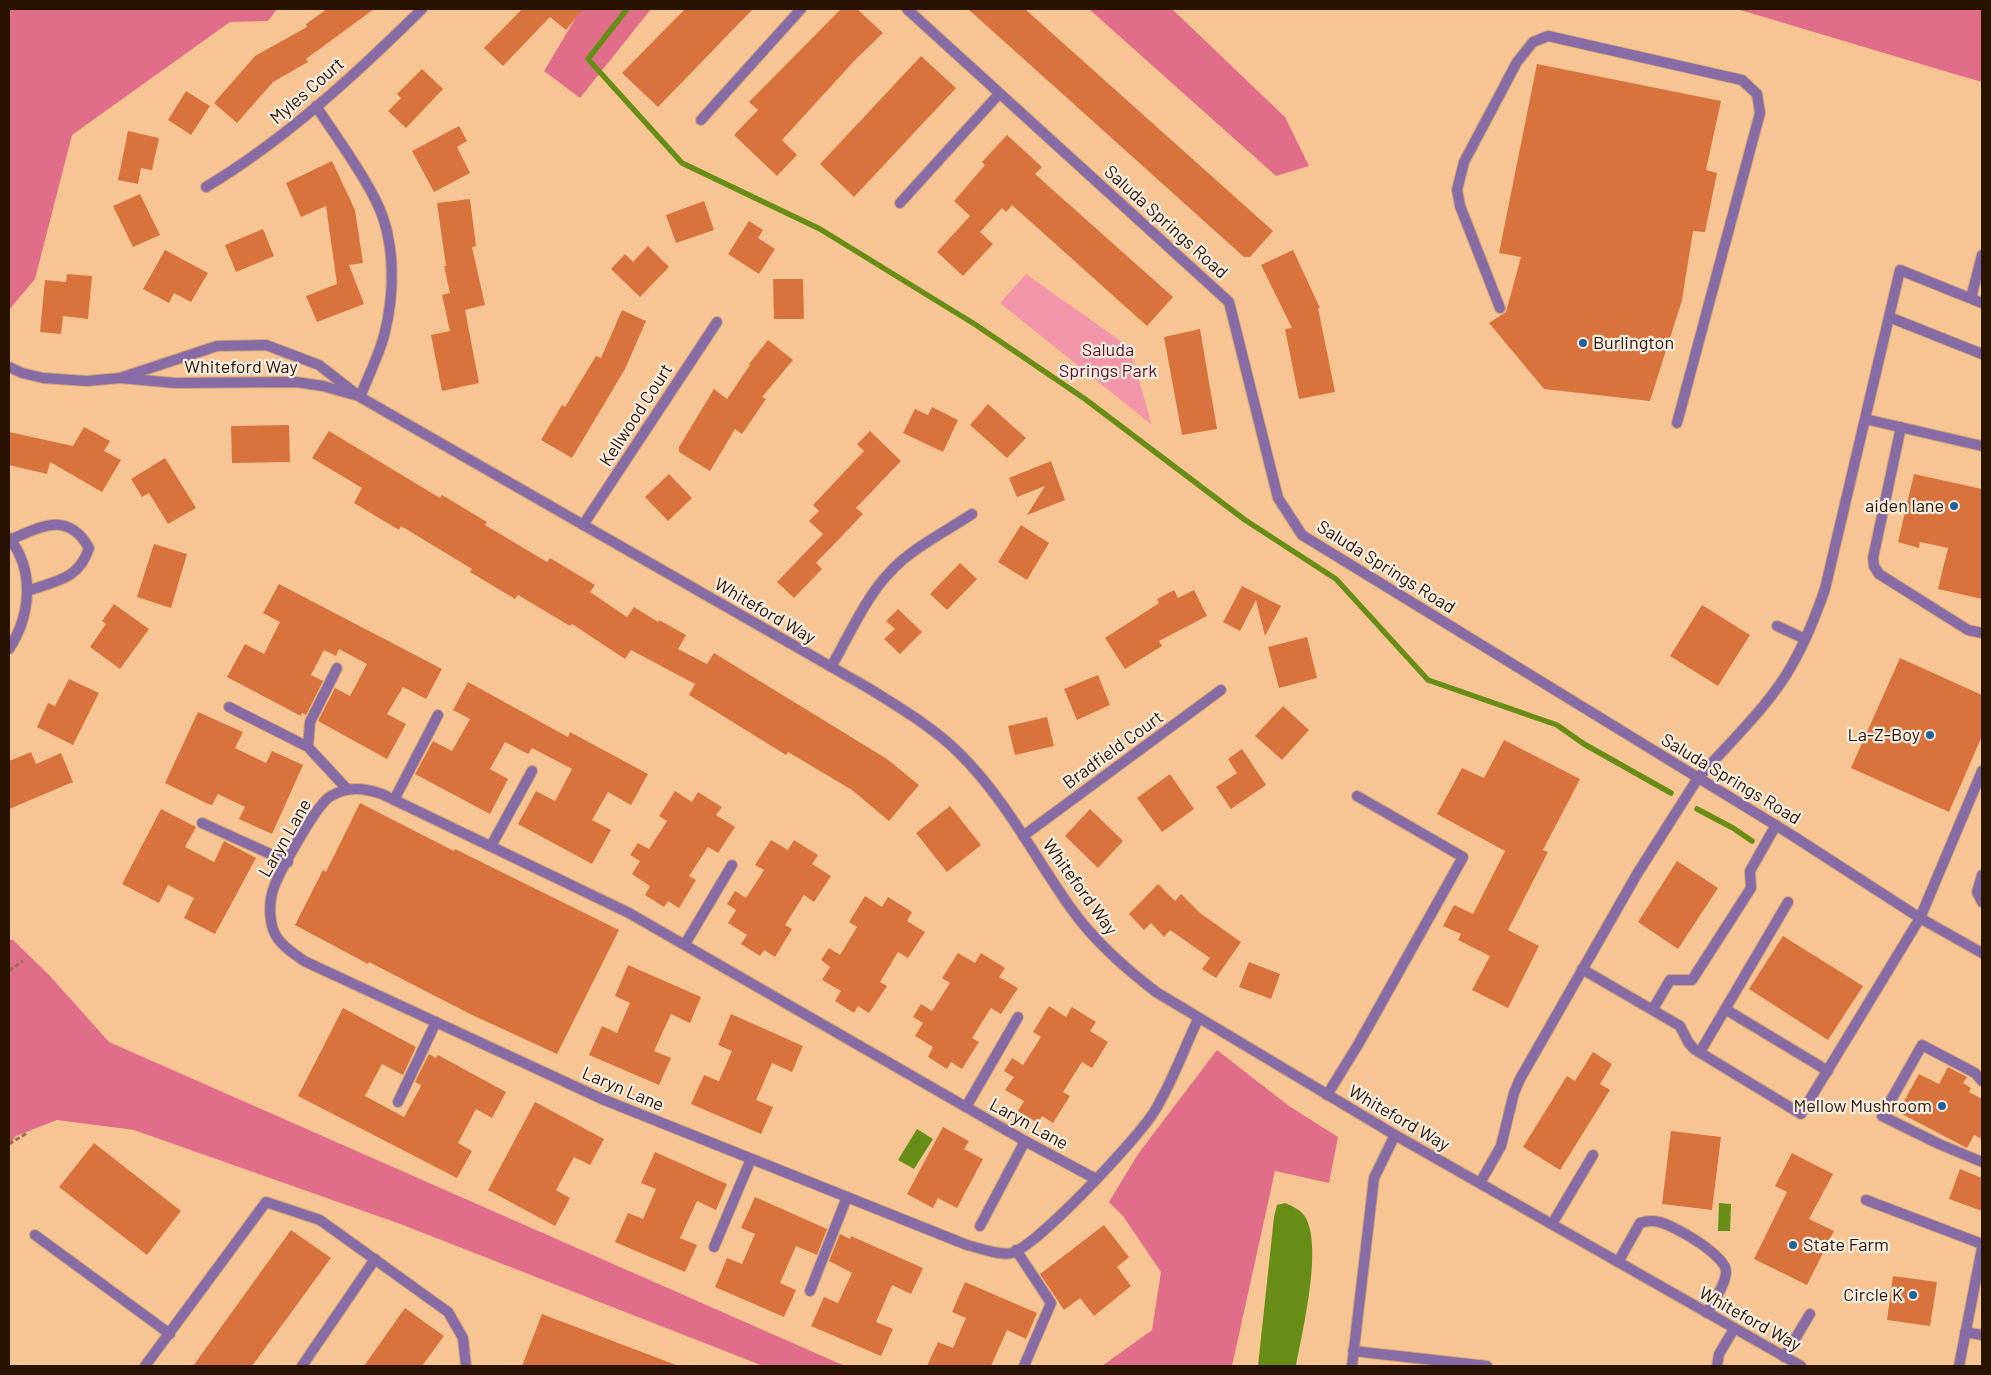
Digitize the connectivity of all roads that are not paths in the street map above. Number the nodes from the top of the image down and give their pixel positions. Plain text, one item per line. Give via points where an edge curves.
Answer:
1 (422, 9) edge
2 (800, 9) edge
3 (907, 9) edge
4 (999, 94) junction
5 (316, 106) junction
6 (701, 120) dead end
7 (206, 187) dead end
8 (900, 203) dead end
9 (1982, 255) edge
10 (1972, 298) junction
11 (1982, 302) edge
12 (1500, 308) dead end
13 (1889, 317) junction
14 (716, 322) dead end
15 (1982, 354) edge
16 (9, 367) edge
17 (120, 378) junction
18 (360, 397) junction
19 (1865, 419) junction
20 (1677, 423) dead end
21 (1901, 427) junction
22 (1982, 446) edge
23 (972, 514) dead end
24 (583, 525) junction
25 (9, 539) edge
26 (27, 591) junction
27 (1777, 626) dead end
28 (1982, 634) edge
29 (1805, 639) junction
30 (9, 649) edge
31 (831, 667) junction
32 (337, 668) dead end
33 (1222, 690) dead end
34 (229, 707) dead end
35 (438, 716) dead end
36 (308, 747) junction
37 (532, 771) dead end
38 (1982, 771) edge
39 (1698, 778) junction
40 (347, 789) junction
41 (1357, 796) dead end
42 (394, 800) junction
43 (202, 822) dead end
44 (1776, 825) junction
45 (1023, 836) junction
46 (491, 846) junction
47 (288, 862) junction
48 (732, 865) dead end
49 (1982, 875) edge
50 (1788, 902) dead end
51 (1982, 902) edge
52 (1920, 918) junction
53 (684, 944) junction
54 (1982, 953) edge
55 (1582, 968) junction
56 (1653, 1008) junction
57 (1725, 1009) junction
58 (1018, 1017) dead end
59 (1198, 1019) junction
60 (436, 1022) junction
61 (1700, 1052) junction
62 (1828, 1071) junction
63 (1982, 1081) edge
64 (1327, 1095) junction
65 (398, 1102) dead end
66 (966, 1107) junction
67 (1395, 1135) junction
68 (1025, 1140) junction
69 (1593, 1155) dead end
70 (751, 1159) junction
71 (1982, 1162) edge
72 (1096, 1179) junction
73 (1480, 1182) junction
74 (847, 1197) junction
75 (1866, 1200) dead end
76 (1552, 1224) junction
77 (980, 1226) dead end
78 (35, 1235) dead end
79 (1982, 1244) edge
80 (714, 1247) dead end
81 (1982, 1248) edge
82 (1016, 1250) junction
83 (375, 1259) junction
84 (1618, 1262) junction
85 (1979, 1279) edge
86 (810, 1291) dead end
87 (1707, 1313) junction
88 (1810, 1314) dead end
89 (1734, 1329) junction
90 (1965, 1332) junction
91 (170, 1334) junction
92 (1982, 1334) edge
93 (1353, 1351) junction
94 (1784, 1357) junction
95 (145, 1366) edge
96 (302, 1366) edge
97 (466, 1366) edge
98 (1024, 1366) edge
99 (1352, 1366) edge
100 (1487, 1366) edge
101 (1717, 1366) edge
102 (1801, 1366) edge
103 (1959, 1366) edge

1 - 5 street, Myles Court
2 - 6 street
3 - 4 street, Saluda Springs Road
4 - 8 street
4 - 39 street, Saluda Springs Road via 1229,302 1278,498 1302,535
5 - 7 street, Myles Court via 248,162
5 - 18 street via 376,200 389,245 391,282 387,322
9 - 10 street
10 - 11 street
10 - 13 street via 1900,270
12 - 20 street via 1460,206 1457,190 1464,162 1517,62 1534,42 1548,36 1742,80 1757,94 1760,113
13 - 15 street
13 - 19 street
14 - 24 street, Kellwood Court
16 - 17 street, Whiteford Way via 43,378 87,381
17 - 18 street, Whiteford Way via 176,383 296,382
17 - 18 street, Whiteford Way via 217,346 266,345 320,366
18 - 24 street, Whiteford Way
19 - 21 street
19 - 29 street via 1825,589
21 - 22 street
21 - 28 street via 1873,558 1874,566 1879,574 1952,620
23 - 31 street via 889,572
24 - 31 street, Whiteford Way
25 - 26 street via 16,547 27,580
25 - 26 street via 54,524 71,527 89,548 85,562 72,576
26 - 30 street via 21,628
27 - 29 street
29 - 39 street via 1777,688
31 - 45 street, Whiteford Way via 902,710 959,753 992,790
32 - 36 street via 310,722
33 - 45 street, Bradfield Court
34 - 36 street
35 - 42 street
36 - 40 street
37 - 46 street
38 - 52 street
39 - 44 street, Saluda Springs Road
39 - 55 street
40 - 42 street, Laryn Lane via 364,788
40 - 47 street, Laryn Lane via 330,796 317,808
41 - 64 street via 1464,857 1360,1043
42 - 46 street, Laryn Lane
43 - 47 street
44 - 52 street, Saluda Springs Road
44 - 56 street via 1750,870 1751,888 1692,980 1670,980
45 - 59 street, Whiteford Way via 1070,907 1102,946 1156,992
46 - 53 street, Laryn Lane via 629,913
47 - 60 street, Laryn Lane via 273,889 270,908 274,932 285,947 304,961
48 - 53 street
49 - 51 street via 1977,892
50 - 57 street
52 - 54 street, Saluda Springs Road
52 - 62 street
53 - 66 street, Laryn Lane
55 - 56 street
55 - 73 street via 1520,1078 1501,1146
56 - 61 street via 1680,1026 1688,1042
57 - 61 street
57 - 62 street
58 - 66 street
59 - 64 street, Whiteford Way
59 - 72 street via 1154,1112
60 - 65 street
60 - 70 street, Laryn Lane via 602,1099
61 - 62 street via 1801,1114
63 - 71 street via 1975,1073 1922,1045 1882,1116
64 - 67 street, Whiteford Way
66 - 68 street, Laryn Lane
67 - 73 street, Whiteford Way
67 - 93 street via 1374,1178
68 - 72 street, Laryn Lane
68 - 77 street
69 - 76 street
70 - 74 street, Laryn Lane
70 - 80 street
72 - 82 street via 1029,1244
73 - 76 street, Whiteford Way
74 - 82 street, Laryn Lane via 967,1245 990,1251 1010,1253
74 - 86 street
75 - 79 street
76 - 84 street, Whiteford Way
78 - 91 street
81 - 85 street
82 - 98 street via 1051,1303
83 - 91 street via 320,1220 266,1202
83 - 96 street
83 - 97 street via 448,1312 463,1338
84 - 87 street, Whiteford Way
84 - 87 street via 1640,1223 1652,1221 1662,1223 1712,1251 1726,1270
85 - 90 street
87 - 89 street, Whiteford Way
88 - 94 street
89 - 94 street, Whiteford Way
89 - 101 street via 1719,1354
90 - 92 street
90 - 103 street
91 - 95 street
93 - 99 street
93 - 100 street
94 - 102 street, Whiteford Way

